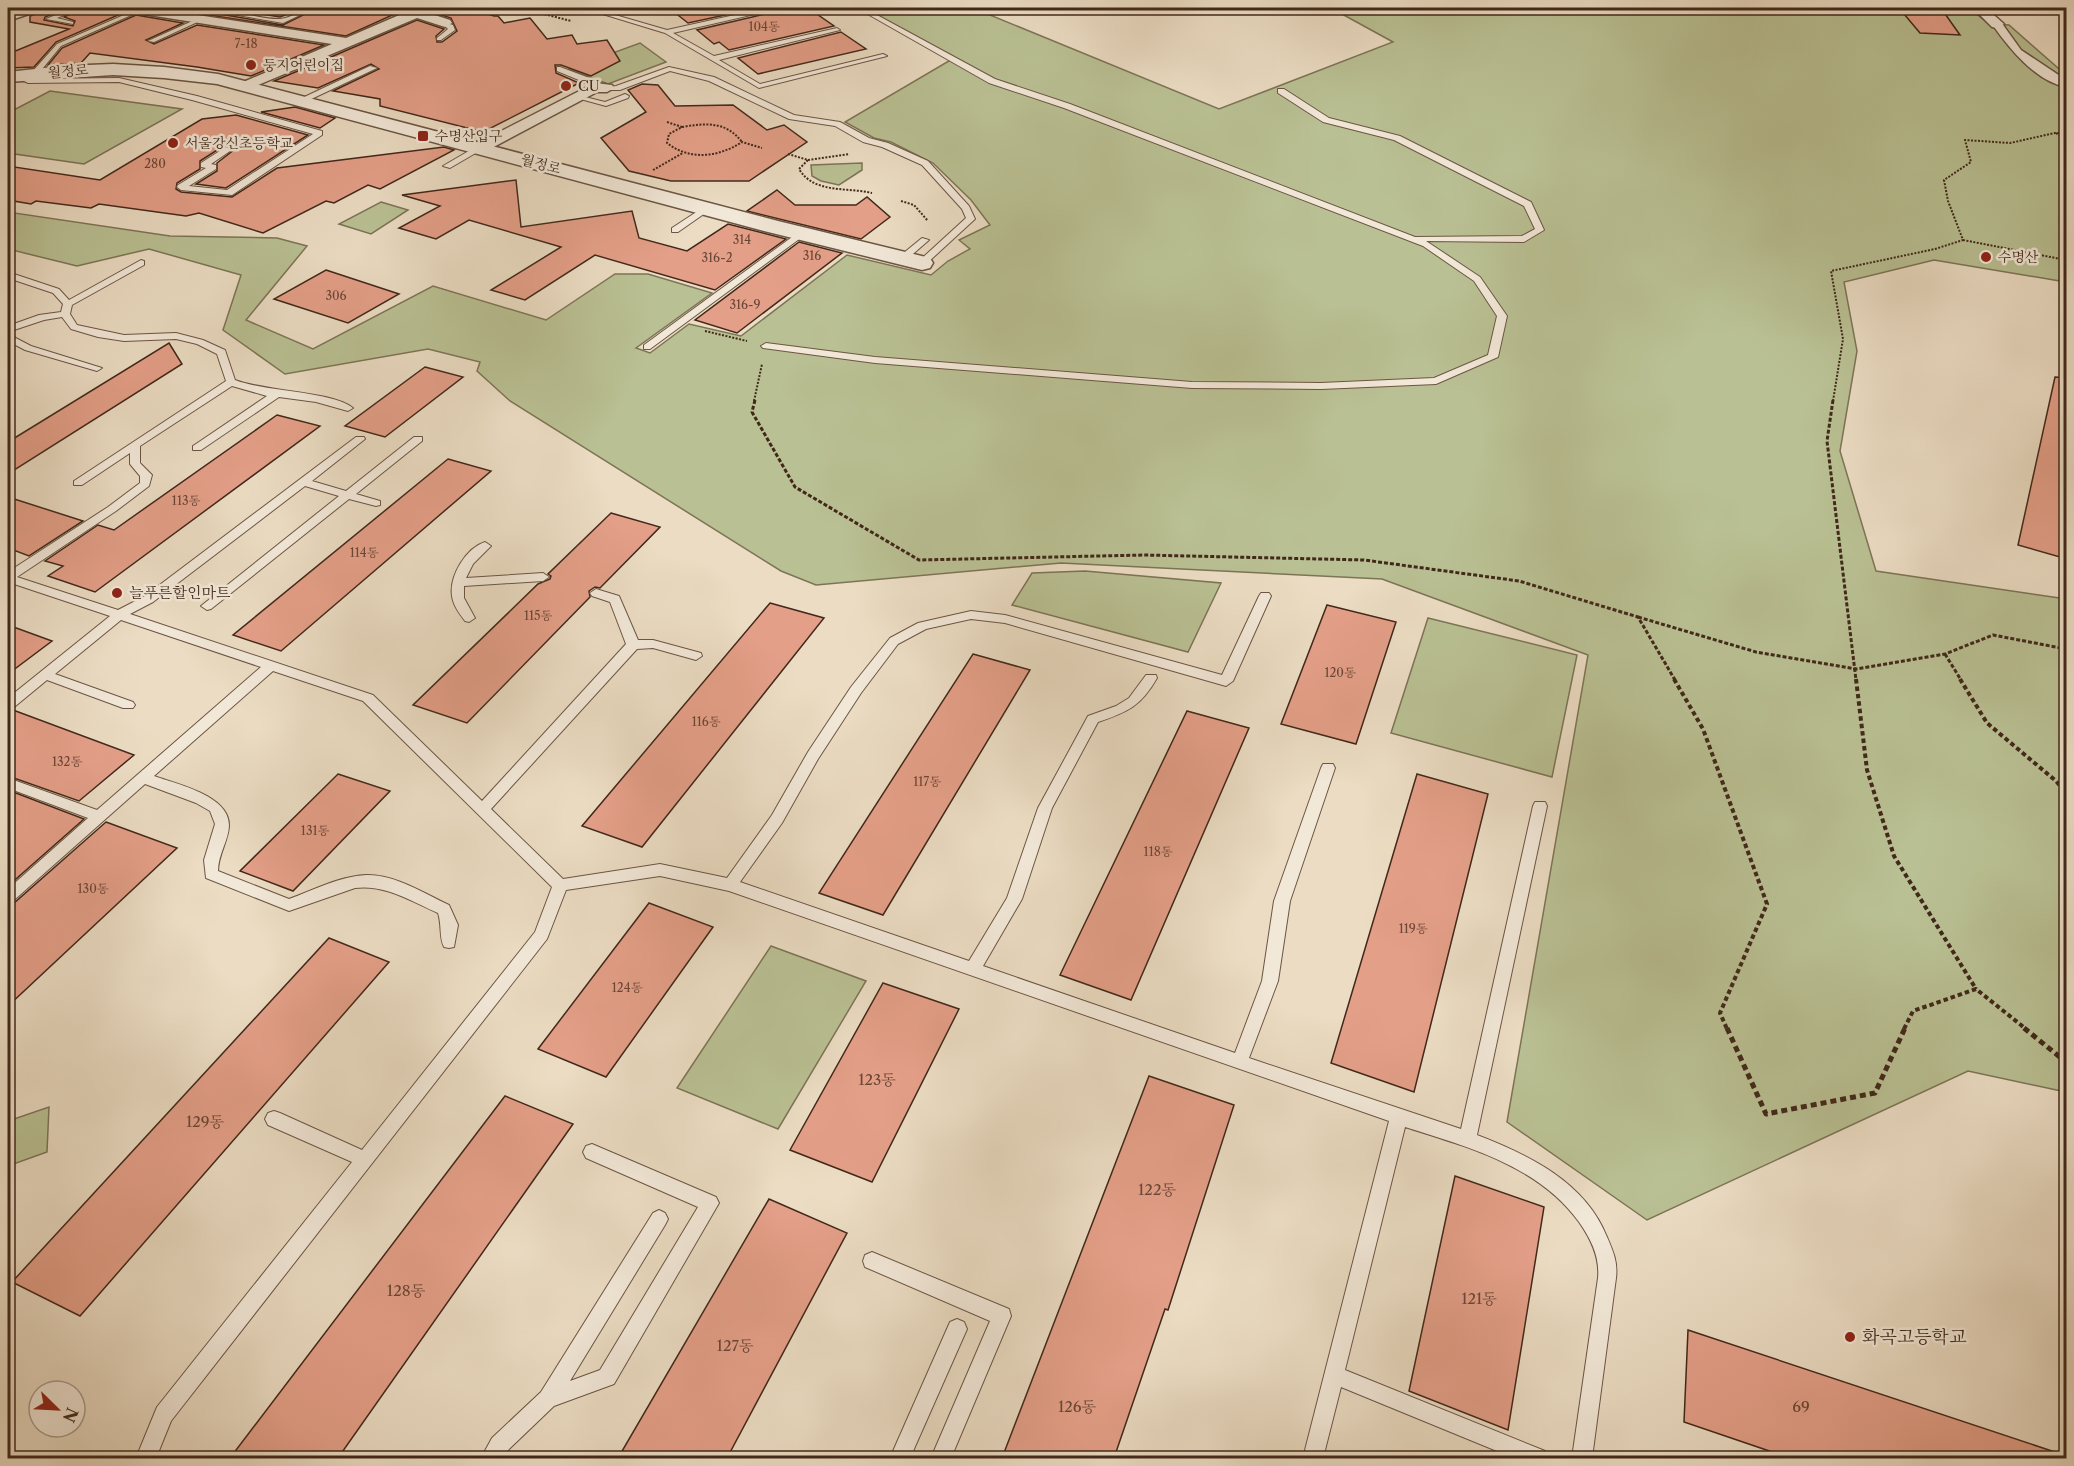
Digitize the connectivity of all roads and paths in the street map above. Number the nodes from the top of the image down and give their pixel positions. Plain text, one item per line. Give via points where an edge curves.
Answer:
1 (33, 8) edge
2 (78, 8) edge
3 (136, 8) edge
4 (312, 8) edge
5 (402, 8) edge
6 (586, 8) edge
7 (773, 8) edge
8 (860, 8) edge
9 (1979, 8) edge
10 (200, 13) edge
11 (416, 13) junction
12 (8, 18) edge
13 (71, 23) dead end
14 (445, 23) joint
15 (1997, 24) joint
16 (837, 30) dead end
17 (667, 32) junction
18 (439, 39) dead end
19 (152, 41) dead end
20 (345, 42) junction
21 (883, 56) dead end
22 (712, 59) junction
23 (373, 68) dead end
24 (560, 69) dead end
25 (32, 74) junction
26 (8, 77) edge
27 (2067, 84) edge
28 (246, 86) junction
29 (601, 88) junction
30 (1281, 92) dead end
31 (625, 96) dead end
32 (577, 97) junction
33 (302, 100) junction
34 (667, 122) dead end
35 (682, 127) junction
36 (2055, 133) junction
37 (2067, 133) edge
38 (2067, 140) edge
39 (742, 142) junction
40 (482, 147) junction
41 (762, 148) dead end
42 (230, 149) dead end
43 (788, 154) dead end
44 (447, 166) dead end
45 (872, 193) dead end
46 (901, 201) dead end
47 (707, 208) junction
48 (928, 221) dead end
49 (675, 230) dead end
50 (802, 234) junction
51 (1410, 238) junction
52 (925, 240) dead end
53 (1963, 240) junction
54 (2067, 260) edge
55 (913, 261) junction
56 (141, 262) dead end
57 (8, 275) edge
58 (67, 309) junction
59 (678, 324) junction
60 (8, 329) edge
61 (8, 337) edge
62 (766, 346) junction
63 (647, 347) dead end
64 (97, 368) dead end
65 (231, 382) junction
66 (275, 395) junction
67 (348, 408) dead end
68 (360, 439) dead end
69 (418, 439) dead end
70 (135, 445) junction
71 (197, 448) dead end
72 (303, 482) junction
73 (78, 483) dead end
74 (348, 495) junction
75 (376, 503) dead end
76 (485, 546) dead end
77 (8, 577) edge
78 (543, 577) dead end
79 (459, 582) junction
80 (596, 593) dead end
81 (1265, 596) dead end
82 (207, 606) dead end
83 (119, 615) junction
84 (1638, 617) junction
85 (469, 618) dead end
86 (633, 645) junction
87 (2067, 650) edge
88 (1945, 654) junction
89 (696, 656) dead end
90 (270, 666) junction
91 (1856, 669) junction
92 (46, 675) junction
93 (1151, 678) dead end
94 (8, 705) edge
95 (128, 705) dead end
96 (1328, 768) dead end
97 (143, 778) junction
98 (8, 783) edge
99 (2067, 793) edge
100 (1540, 806) dead end
101 (482, 810) junction
102 (100, 817) junction
103 (560, 885) junction
104 (730, 885) junction
105 (8, 897) edge
106 (449, 942) dead end
107 (973, 969) junction
108 (1976, 989) junction
109 (1240, 1061) junction
110 (2067, 1062) edge
111 (1399, 1117) junction
112 (274, 1119) dead end
113 (1467, 1139) junction
114 (592, 1152) dead end
115 (364, 1159) junction
116 (659, 1219) dead end
117 (872, 1261) dead end
118 (957, 1329) dead end
119 (1334, 1375) junction
120 (548, 1400) junction
121 (146, 1458) edge
122 (491, 1458) edge
123 (900, 1458) edge
124 (942, 1458) edge
125 (1313, 1458) edge
126 (1538, 1458) edge
127 (1582, 1458) edge

1 - 12 street
2 - 13 lane via 49,19
3 - 10 street
3 - 25 lane, 월정로 via 59,45
4 - 10 lane via 283,21
5 - 11 street
6 - 17 lane
7 - 17 lane
8 - 51 lane via 992,81
9 - 15 street
10 - 19 lane
10 - 20 street
11 - 14 street
11 - 20 street
14 - 18 lane via 452,30
15 - 27 street via 2017,52
16 - 22 lane
17 - 22 lane
20 - 28 street via 320,58
21 - 22 lane via 759,86
23 - 33 lane
24 - 29 lane
25 - 26 street, 월정로
25 - 28 street, 월정로 via 137,68
25 - 42 lane via 28,81 36,83 119,80 320,134 230,194 181,187 213,167 204,165
28 - 33 street, 월정로
29 - 32 street
29 - 55 lane via 616,88 669,69 711,79 792,117 837,124 925,163 966,208 971,219
30 - 51 lane via 1326,120 1397,138 1528,204 1540,230 1524,239
31 - 32 lane via 606,104
32 - 40 street
33 - 40 street, 월정로
34 - 35 path
35 - 39 path via 725,126 735,131
35 - 39 path via 669,134 667,143 674,150 695,155 719,153
36 - 37 path
36 - 38 path
36 - 53 path via 2010,143 1965,140 1971,162 1944,180
39 - 41 path
40 - 44 lane
40 - 47 street, 월정로
43 - 45 path via 808,160 800,169 809,182 834,190
46 - 48 path via 914,205
47 - 49 lane
47 - 50 street, 월정로
50 - 55 street, 월정로
50 - 59 lane
51 - 62 lane via 1426,244 1477,279 1502,316 1493,357 1436,381 1321,387 1192,385 875,360
52 - 55 lane
53 - 54 path
53 - 91 path via 1832,271 1842,339 1827,441
56 - 58 lane
57 - 58 lane via 56,291
58 - 60 lane
58 - 65 lane via 74,327 98,334 124,338 176,336 200,342 221,352
59 - 62 path
59 - 63 lane
61 - 64 lane via 28,348
62 - 84 path via 752,412 795,487 919,560 1144,555 1364,560 1519,581
65 - 66 lane
65 - 70 lane
66 - 67 lane via 312,398
66 - 71 lane
68 - 72 lane
69 - 74 lane
70 - 73 lane
70 - 77 lane via 135,464 146,476 145,484
72 - 74 lane
72 - 83 lane via 149,599
74 - 75 lane
74 - 82 lane
76 - 79 lane via 462,568
77 - 83 lane
78 - 79 lane
79 - 85 lane via 460,608
80 - 86 lane via 615,599
81 - 104 lane via 1226,681 1005,619 971,615 922,626 894,641 856,690 777,819
83 - 90 lane
83 - 92 lane
84 - 91 path via 1756,652
84 - 108 path via 1703,729 1767,904 1720,1013 1766,1114 1875,1093 1913,1011
86 - 89 lane via 653,644
86 - 101 lane
87 - 88 path via 1993,635
88 - 91 path
88 - 99 path via 1986,723
90 - 97 lane
90 - 101 lane via 368,698
91 - 108 path via 1867,770 1894,856
92 - 94 lane
92 - 95 lane
93 - 107 lane via 1140,698 1093,719 1045,808 1014,899
96 - 109 lane via 1282,902 1270,981
97 - 102 lane
97 - 106 lane via 216,808 222,824 211,860 211,874 289,905 367,881 386,885 444,909 450,925
98 - 102 lane
100 - 113 lane
101 - 103 lane
102 - 105 lane
103 - 104 lane via 660,870
103 - 115 lane via 542,935
104 - 107 lane
107 - 109 lane
108 - 110 path
109 - 111 lane
111 - 113 lane
111 - 119 lane
112 - 115 lane
113 - 127 lane via 1525,1162 1566,1192 1593,1226 1608,1262
114 - 120 lane via 710,1203 606,1377
115 - 121 lane via 164,1414
116 - 120 lane
117 - 124 lane via 1002,1316
118 - 123 lane
119 - 125 lane
119 - 126 lane
120 - 122 lane via 499,1445

